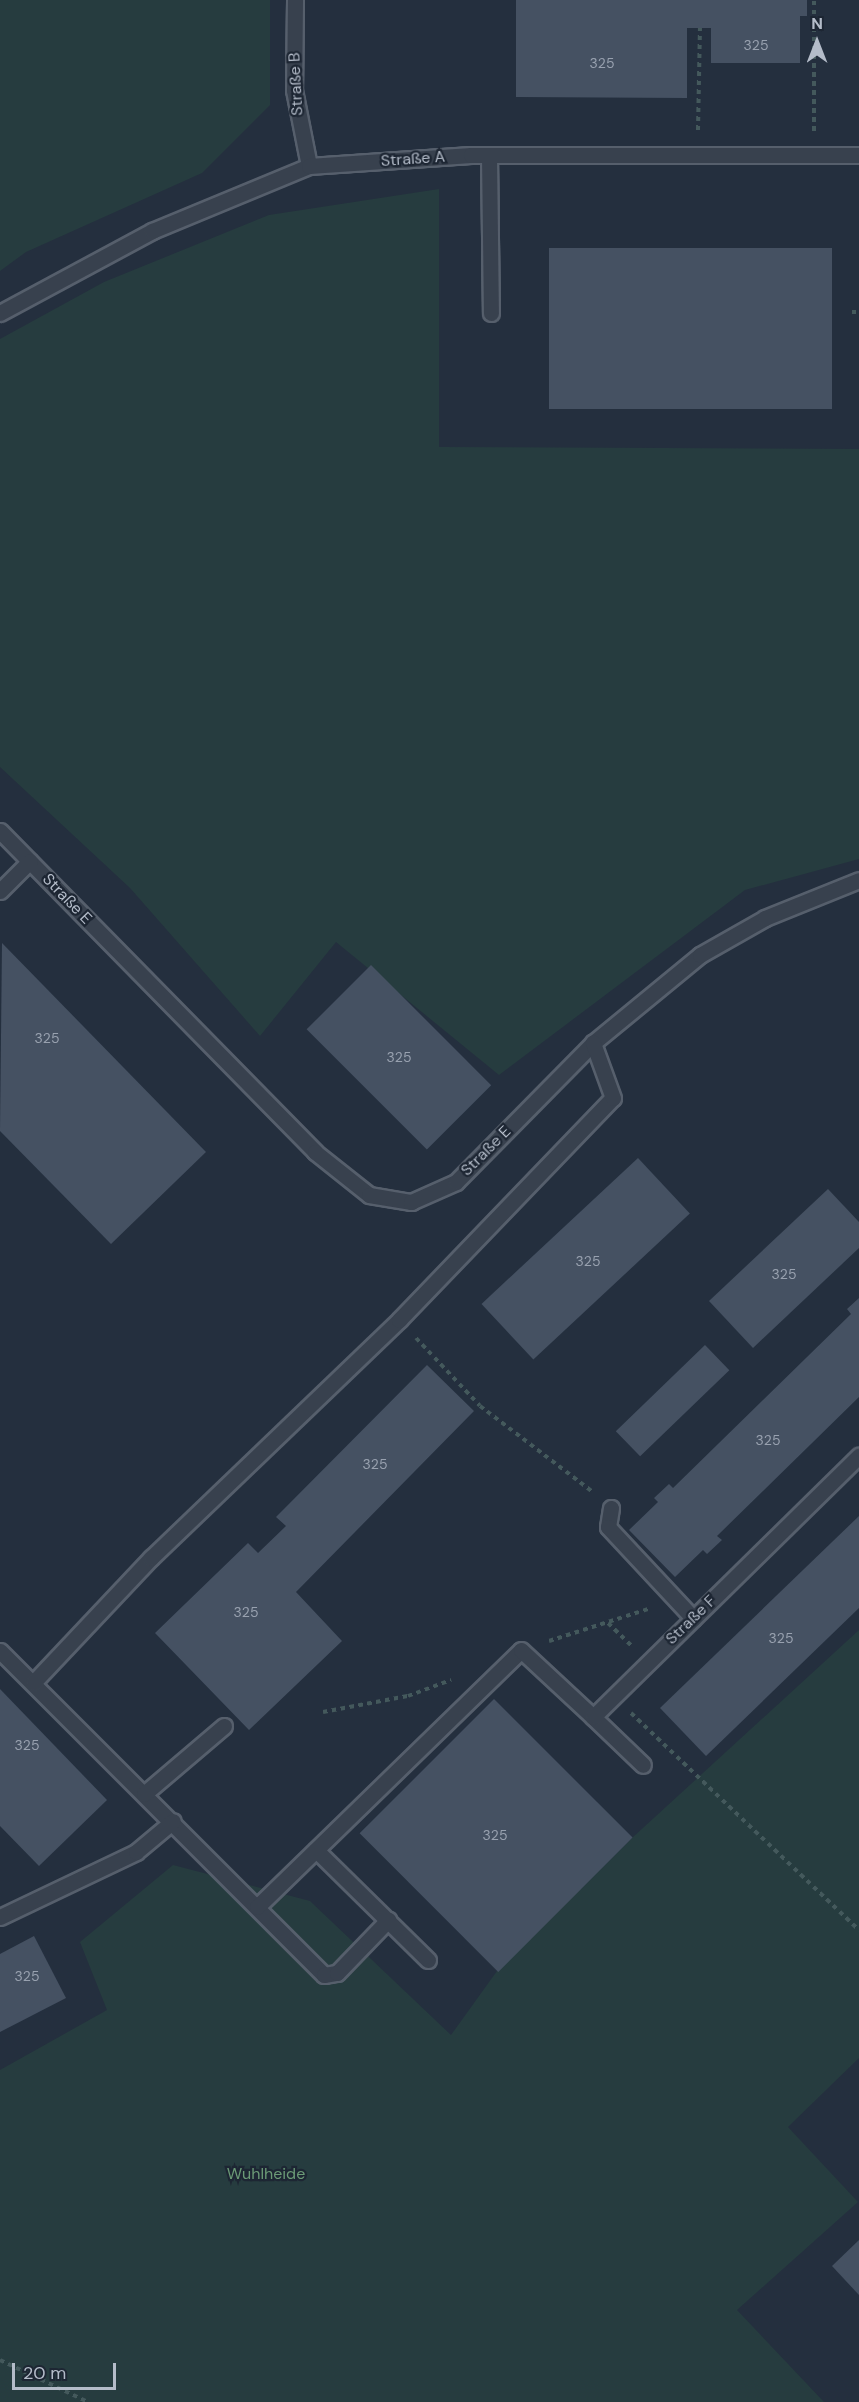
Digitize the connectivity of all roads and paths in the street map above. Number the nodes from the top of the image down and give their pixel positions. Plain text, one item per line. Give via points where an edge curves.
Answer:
1 (295, 0) edge
2 (814, 0) edge
3 (700, 28) dead end
4 (489, 155) junction
5 (698, 155) junction
6 (814, 155) junction
7 (859, 155) edge
8 (309, 166) junction
9 (852, 312) dead end
10 (859, 312) edge
11 (0, 313) edge
12 (491, 314) dead end
13 (0, 831) edge
14 (30, 861) junction
15 (859, 880) edge
16 (0, 891) edge
17 (593, 1043) junction
18 (399, 1320) junction
19 (859, 1456) edge
20 (611, 1508) joint
21 (674, 1600) junction
22 (693, 1618) junction
23 (608, 1622) junction
24 (521, 1650) junction
25 (0, 1651) edge
26 (648, 1662) junction
27 (462, 1676) dead end
28 (33, 1683) junction
29 (614, 1696) junction
30 (323, 1712) dead end
31 (593, 1717) junction
32 (224, 1726) dead end
33 (643, 1765) dead end
34 (144, 1794) junction
35 (173, 1821) junction
36 (316, 1850) junction
37 (257, 1907) junction
38 (0, 1917) edge
39 (388, 1920) junction
40 (859, 1930) edge
41 (428, 1960) dead end
42 (0, 2360) edge
43 (88, 2402) edge

1 - 8 lane, Straße B via 294,90
2 - 6 path
3 - 5 path
4 - 5 lane, Straße A
4 - 8 lane, Straße A
4 - 12 lane
5 - 6 lane, Straße A
6 - 7 lane, Straße A
8 - 11 lane, Straße A via 152,231
9 - 10 path
13 - 14 lane, Straße E
14 - 16 lane, Straße E
14 - 17 lane, Straße E via 315,1152 369,1195 411,1202 456,1182
15 - 17 lane, Straße E via 765,918 700,955
17 - 18 lane via 613,1098
18 - 20 path via 480,1406 534,1443
18 - 28 lane via 151,1558
19 - 22 lane, Straße F
20 - 21 lane via 608,1527
21 - 22 lane
21 - 23 path
22 - 26 lane, Straße F
23 - 24 path
23 - 26 path
24 - 31 lane
24 - 36 lane
25 - 28 lane
26 - 29 lane, Straße F
27 - 30 path via 408,1696
28 - 34 lane
29 - 31 lane, Straße F
29 - 40 path
31 - 33 lane
32 - 34 lane
34 - 35 lane
35 - 37 lane
35 - 38 lane via 136,1852
36 - 37 lane
36 - 39 lane
37 - 39 lane via 324,1975 337,1973
39 - 41 lane
42 - 43 path

